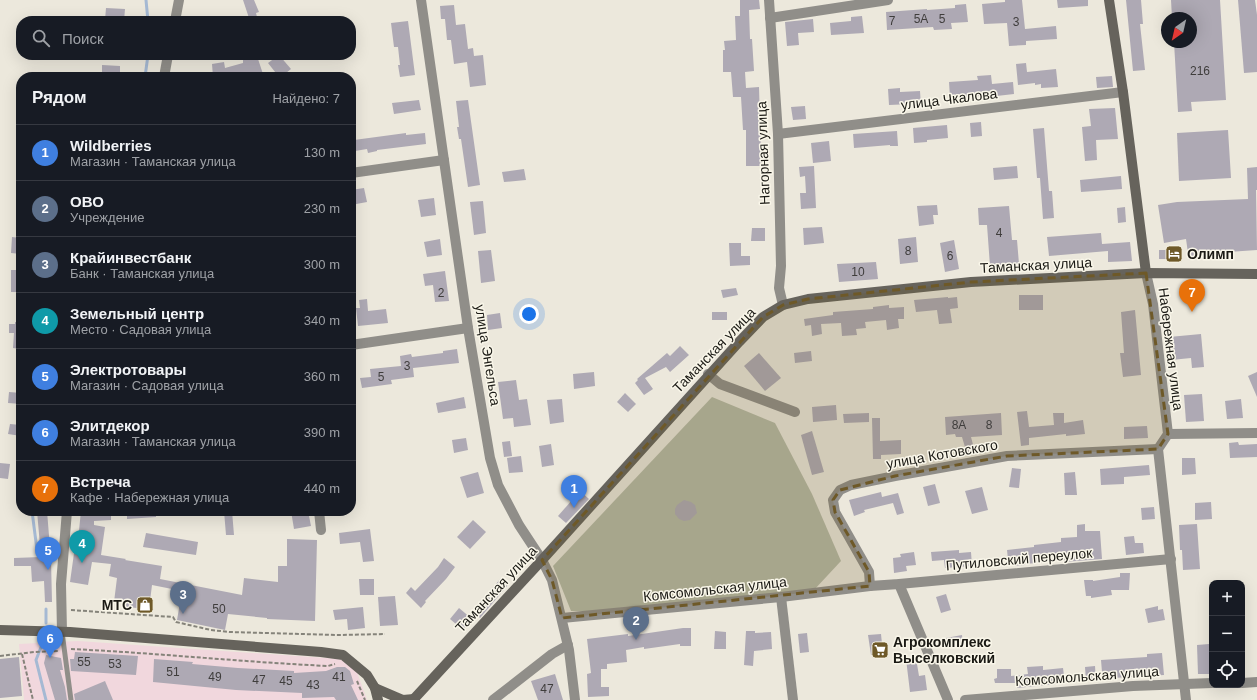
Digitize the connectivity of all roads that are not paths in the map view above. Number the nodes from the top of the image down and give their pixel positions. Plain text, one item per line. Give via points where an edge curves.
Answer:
1 (179, 0) edge
2 (421, 0) edge
3 (769, 0) edge
4 (888, 0) edge
5 (1109, 0) edge
6 (176, 16) edge
7 (770, 18) junction
8 (167, 60) edge
9 (165, 72) edge
10 (1123, 92) junction
11 (778, 134) junction
12 (444, 160) junction
13 (356, 172) edge
14 (1146, 273) junction
15 (1257, 274) edge
16 (783, 305) junction
17 (468, 328) junction
18 (356, 344) edge
19 (708, 374) junction
20 (795, 412) dead end
21 (1257, 433) edge
22 (1168, 434) junction
23 (1158, 449) junction
24 (67, 516) edge
25 (320, 516) edge
26 (321, 530) dead end
27 (1171, 559) junction
28 (542, 560) junction
29 (899, 584) junction
30 (870, 586) junction
31 (781, 597) junction
32 (562, 618) junction
33 (0, 630) edge
34 (66, 632) junction
35 (568, 645) junction
36 (1257, 682) edge
37 (1184, 683) junction
38 (1209, 683) edge
39 (1245, 683) edge
40 (375, 688) junction
41 (1071, 696) edge
42 (71, 700) edge
43 (378, 700) edge
44 (414, 700) edge
45 (494, 700) edge
46 (574, 700) edge
47 (793, 700) edge
48 (948, 700) edge
49 (965, 700) edge
50 (1186, 700) edge

1 - 6 street
2 - 12 street, улица Энгельса
3 - 7 street, Нагорная улица
4 - 7 street
5 - 10 street, Набережная улица
7 - 11 street, Нагорная улица
8 - 9 street
10 - 11 street, улица Чкалова
10 - 14 street, Набережная улица
11 - 16 street, Нагорная улица via 781,266 779,288
12 - 13 street
12 - 17 street, улица Энгельса
14 - 15 street, Таманская улица
14 - 16 street, Таманская улица via 971,282 808,299
14 - 22 street, Набережная улица via 1153,304
16 - 19 street, Таманская улица via 763,317
17 - 18 street
17 - 28 street, улица Энгельса via 490,458 498,485 519,525
19 - 20 street via 720,384
19 - 28 street, Таманская улица
21 - 22 street
22 - 23 street
23 - 27 street
23 - 30 street, улица Котовского via 1007,456 895,476 851,485 840,490 833,500 835,512 868,572
24 - 34 street via 61,584
25 - 26 street
27 - 29 street, Путиловский переулок
27 - 37 street
28 - 32 street, улица Энгельса via 552,580
28 - 44 street, Таманская улица
29 - 30 street, Путиловский переулок
29 - 48 street
30 - 31 street, Комсомольская улица
31 - 32 street, Комсомольская улица
31 - 47 street
32 - 35 street, улица Энгельса
33 - 34 street
34 - 40 street via 343,655 367,675
34 - 42 lane via 64,651
35 - 45 street via 552,654
35 - 46 street, улица Энгельса
36 - 39 street
37 - 38 street, Комсомольская улица
37 - 41 street, Комсомольская улица via 1133,686
37 - 50 street
40 - 43 street
40 - 44 street, Таманская улица via 403,700
41 - 49 street, Комсомольская улица

